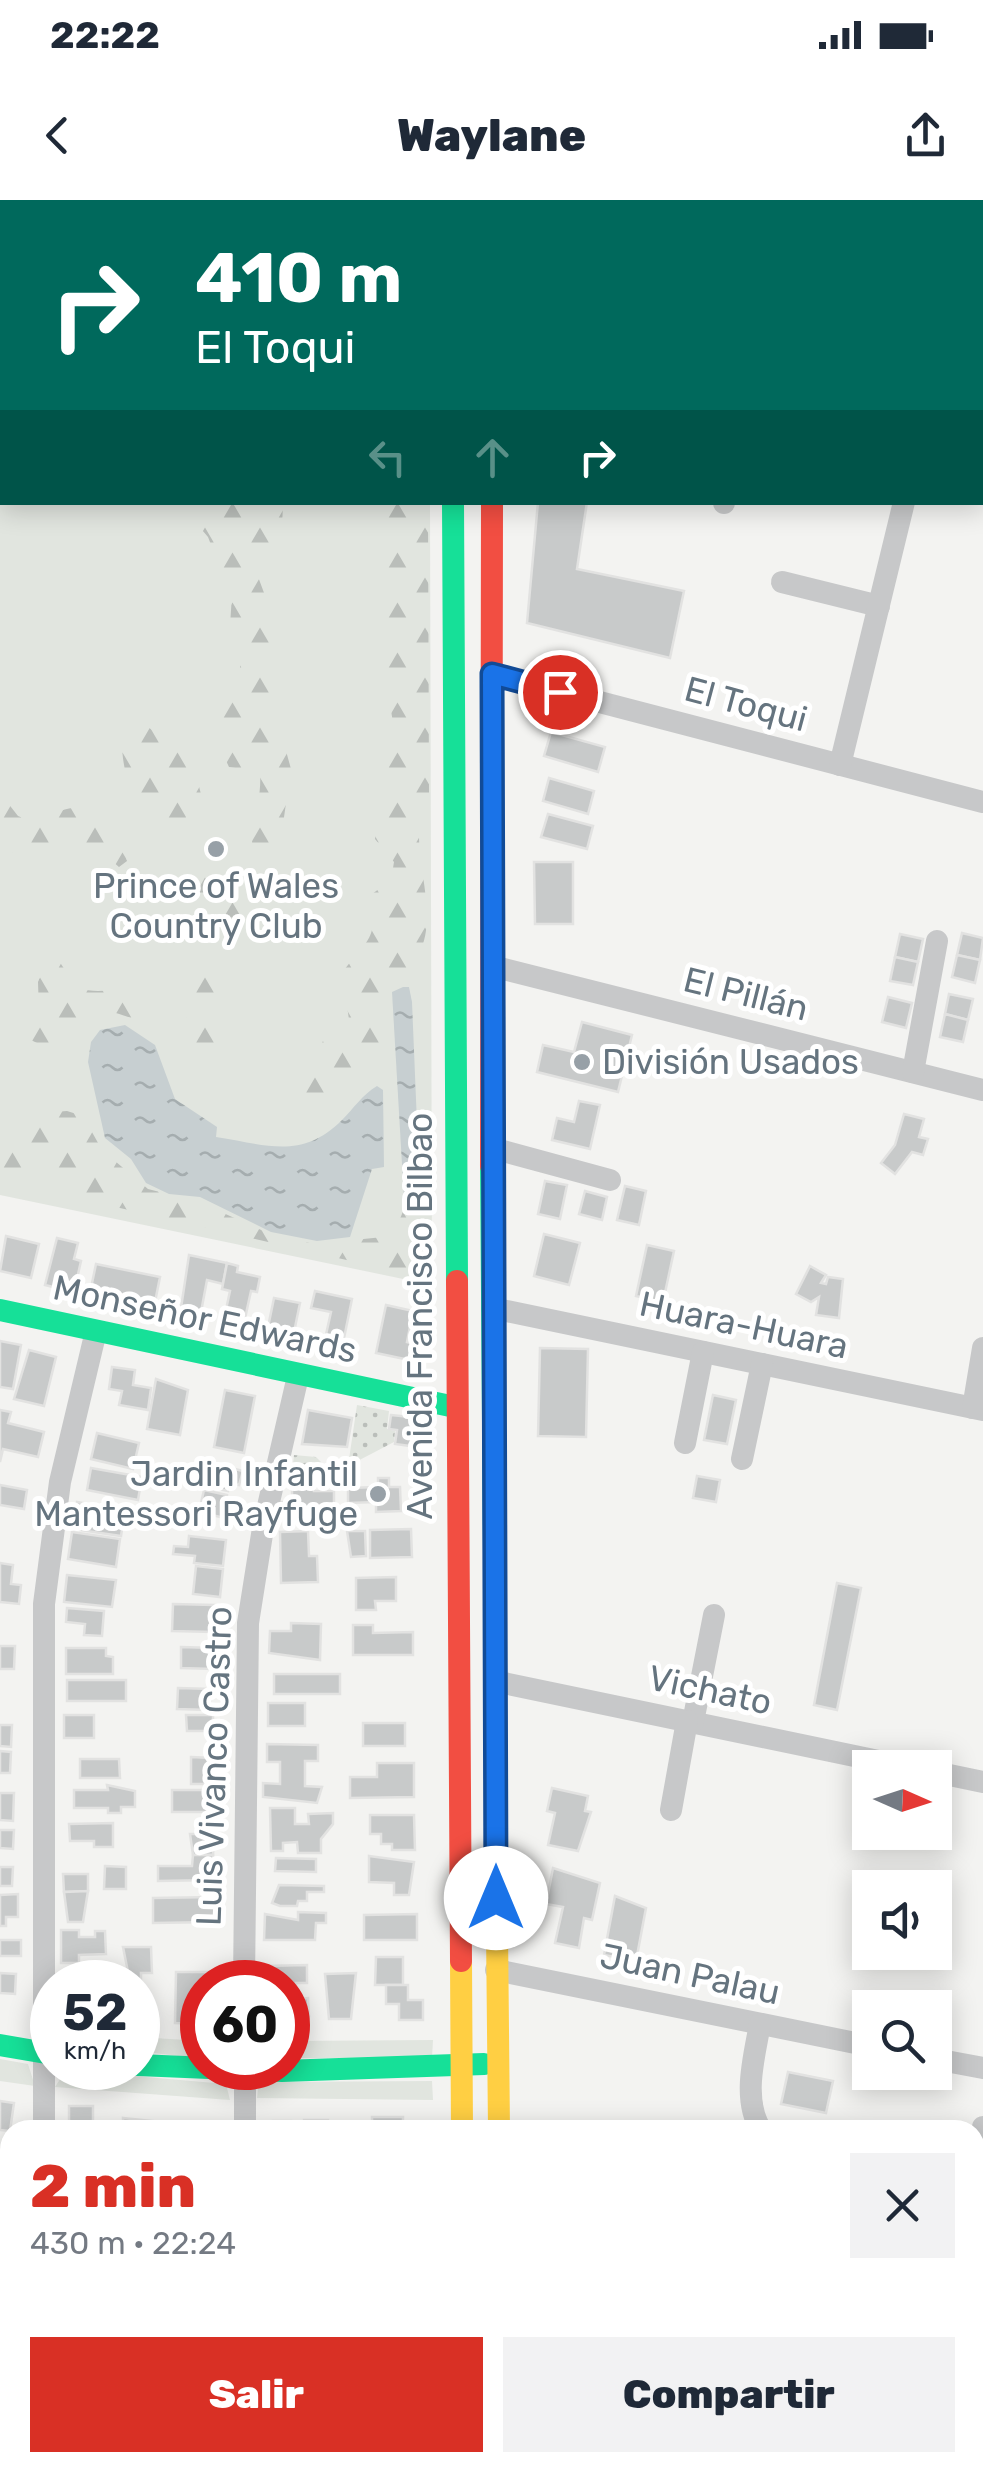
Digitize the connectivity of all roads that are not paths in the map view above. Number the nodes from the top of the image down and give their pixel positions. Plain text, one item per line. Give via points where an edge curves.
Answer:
1 (453, 505) edge
2 (492, 505) edge
3 (903, 505) edge
4 (782, 582) dead end
5 (878, 606) junction
6 (492, 674) junction
7 (840, 764) junction
8 (983, 802) edge
9 (937, 941) dead end
10 (492, 966) junction
11 (913, 1072) junction
12 (983, 1090) edge
13 (492, 1148) junction
14 (610, 1180) dead end
15 (492, 1308) junction
16 (0, 1310) edge
17 (96, 1331) junction
18 (983, 1348) edge
19 (703, 1352) junction
20 (762, 1364) junction
21 (298, 1376) junction
22 (455, 1408) junction
23 (978, 1409) edge
24 (685, 1443) dead end
25 (492, 1457) junction
26 (742, 1459) dead end
27 (714, 1615) dead end
28 (494, 1682) junction
29 (690, 1722) junction
30 (852, 1756) edge
31 (952, 1776) edge
32 (983, 1782) edge
33 (671, 1810) dead end
34 (47, 1960) edge
35 (244, 1960) edge
36 (496, 1970) junction
37 (760, 2024) junction
38 (852, 2042) edge
39 (0, 2045) edge
40 (30, 2050) edge
41 (498, 2061) junction
42 (952, 2062) edge
43 (461, 2067) junction
44 (310, 2068) edge
45 (983, 2068) edge
46 (46, 2090) edge
47 (245, 2090) edge
48 (45, 2120) edge
49 (245, 2120) edge
50 (462, 2120) edge
51 (499, 2120) edge
52 (755, 2120) edge

1 - 22 main road, Avenida Francisco Bilbao
2 - 6 main road, Avenida Francisco Bilbao
3 - 5 street
4 - 5 street
5 - 7 street
6 - 7 street, El Toqui
6 - 10 main road, Avenida Francisco Bilbao
7 - 8 street, El Toqui
9 - 11 street
10 - 11 street, El Pillán
10 - 13 main road, Avenida Francisco Bilbao
11 - 12 street, El Pillán
13 - 14 street
13 - 15 main road, Avenida Francisco Bilbao
15 - 19 street, Huara-Huara
15 - 25 main road, Avenida Francisco Bilbao
16 - 17 main road, Monseñor Edwards
17 - 21 main road, Monseñor Edwards
17 - 34 street via 60,1482 44,1604
18 - 23 street
19 - 20 street, Huara-Huara
19 - 24 street
20 - 23 street, Huara-Huara
20 - 26 street
21 - 22 main road, Monseñor Edwards
21 - 35 street, Luis Vivanco Castro via 248,1622
22 - 25 main road via 480,1427
22 - 43 main road, Avenida Francisco Bilbao
25 - 28 main road, Avenida Francisco Bilbao
27 - 29 street
28 - 29 street, Vichato
28 - 36 main road, Avenida Francisco Bilbao
29 - 30 street, Vichato
29 - 33 street
31 - 32 street
36 - 37 street, Juan Palau
36 - 41 main road, Avenida Francisco Bilbao
37 - 38 street, Juan Palau
37 - 52 street via 750,2086
39 - 40 main road
41 - 43 main road
41 - 51 main road, Avenida Francisco Bilbao
42 - 45 street
43 - 44 main road
43 - 50 main road, Avenida Francisco Bilbao
46 - 48 street
47 - 49 street

